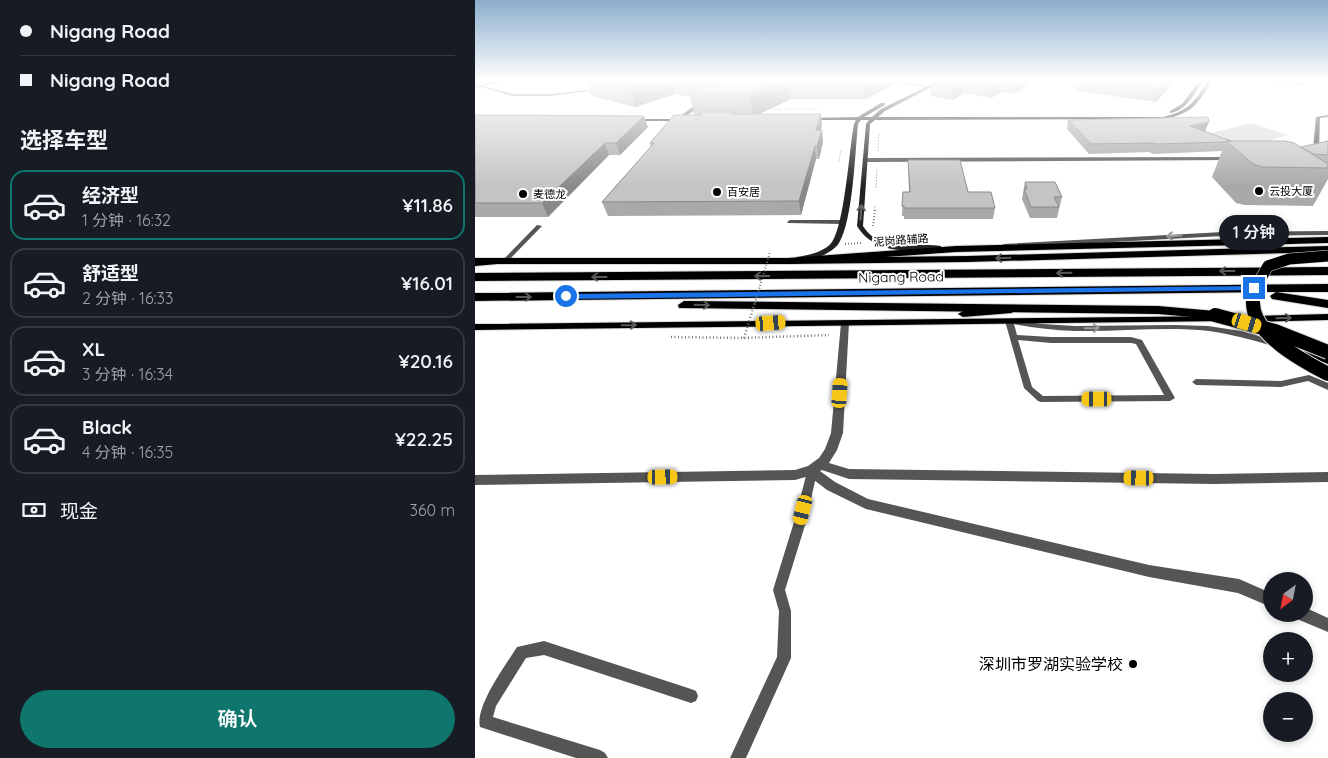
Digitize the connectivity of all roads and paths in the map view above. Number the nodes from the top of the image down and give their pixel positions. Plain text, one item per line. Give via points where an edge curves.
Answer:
1 (681, 116) edge
2 (863, 116) edge
3 (1026, 116) edge
4 (1171, 116) edge
5 (1324, 116) edge
6 (677, 118) junction
7 (687, 118) edge
8 (805, 118) edge
9 (860, 118) junction
10 (874, 118) junction
11 (629, 119) edge
12 (1307, 155) edge
13 (1236, 159) edge
14 (865, 160) junction
15 (875, 205) dead end
16 (790, 222) dead end
17 (841, 222) junction
18 (539, 226) dead end
19 (873, 231) dead end
20 (1328, 233) edge
21 (1328, 240) edge
22 (861, 243) dead end
23 (844, 244) dead end
24 (987, 248) junction
25 (956, 249) junction
26 (1328, 249) edge
27 (769, 252) dead end
28 (1328, 256) edge
29 (967, 259) junction
30 (505, 261) junction
31 (788, 261) junction
32 (475, 262) edge
33 (1328, 271) edge
34 (786, 276) junction
35 (475, 277) edge
36 (1328, 288) edge
37 (1235, 289) junction
38 (475, 297) edge
39 (548, 297) junction
40 (1328, 304) edge
41 (1020, 310) junction
42 (1328, 317) edge
43 (1200, 319) junction
44 (1009, 321) junction
45 (771, 323) junction
46 (845, 323) junction
47 (475, 327) edge
48 (829, 335) dead end
49 (1014, 337) junction
50 (678, 338) dead end
51 (744, 338) junction
52 (1328, 352) edge
53 (1326, 367) edge
54 (1309, 378) junction
55 (1196, 382) dead end
56 (1328, 387) edge
57 (817, 468) junction
58 (1328, 477) edge
59 (475, 480) edge
60 (1263, 596) edge
61 (1313, 619) edge
62 (1328, 625) edge
63 (691, 696) dead end
64 (600, 758) edge
65 (738, 758) edge

1 - 6 street
2 - 9 street
3 - 10 street
4 - 10 street
5 - 12 street via 1318,117 1317,150
6 - 7 street
6 - 11 street
8 - 9 street
9 - 10 street
9 - 17 street via 855,126
10 - 14 street via 868,124
13 - 14 street
25 -> 14 street via 883,245 866,236 860,226
15 - 19 path
16 - 17 lane
17 - 31 street via 834,244 820,254
18 - 30 lane
20 -> 24 lane via 1223,234
21 - 24 main road, 泥岗路辅路
22 - 23 path
24 - 25 main road, 泥岗路辅路
25 - 31 main road, 泥岗路辅路
26 -> 29 highway
27 - 51 path, bridge
28 - 53 highway, bridge via 1279,262 1266,267 1255,284 1251,299 1255,314 1270,334 1302,359
29 - 31 highway
29 - 34 highway via 814,270
30 - 31 main road, 泥岗路辅路
30 - 32 highway
33 -> 34 highway, Nigang Road
34 -> 35 highway, Nigang Road
36 - 37 highway, Nigang Road
37 - 39 highway, Nigang Road
37 - 40 highway
38 -> 39 highway, Nigang Road
39 -> 41 highway via 645,304
41 - 45 main road
41 - 52 highway, bridge via 1158,310 1215,315 1275,331
43 -> 42 main road
43 - 44 main road
43 - 53 main road via 1249,329 1299,347
44 - 46 main road
44 - 49 lane
44 -> 53 lane via 1042,328 1224,329 1263,339
45 - 46 main road
47 -> 45 main road
46 - 57 street via 837,432 832,449
48 - 51 path
49 - 49 lane via 1027,388 1041,399 1170,398 1139,342
50 - 51 path
53 - 54 lane
54 - 55 lane via 1281,384
54 - 56 lane
57 - 58 street via 849,474 1214,479
57 - 59 street via 795,476
57 - 60 street via 831,486 866,504 1149,571 1239,586
57 - 65 lane via 779,590 785,611 784,658
61 - 62 street
63 - 64 lane via 544,648 522,652 489,703 485,722

